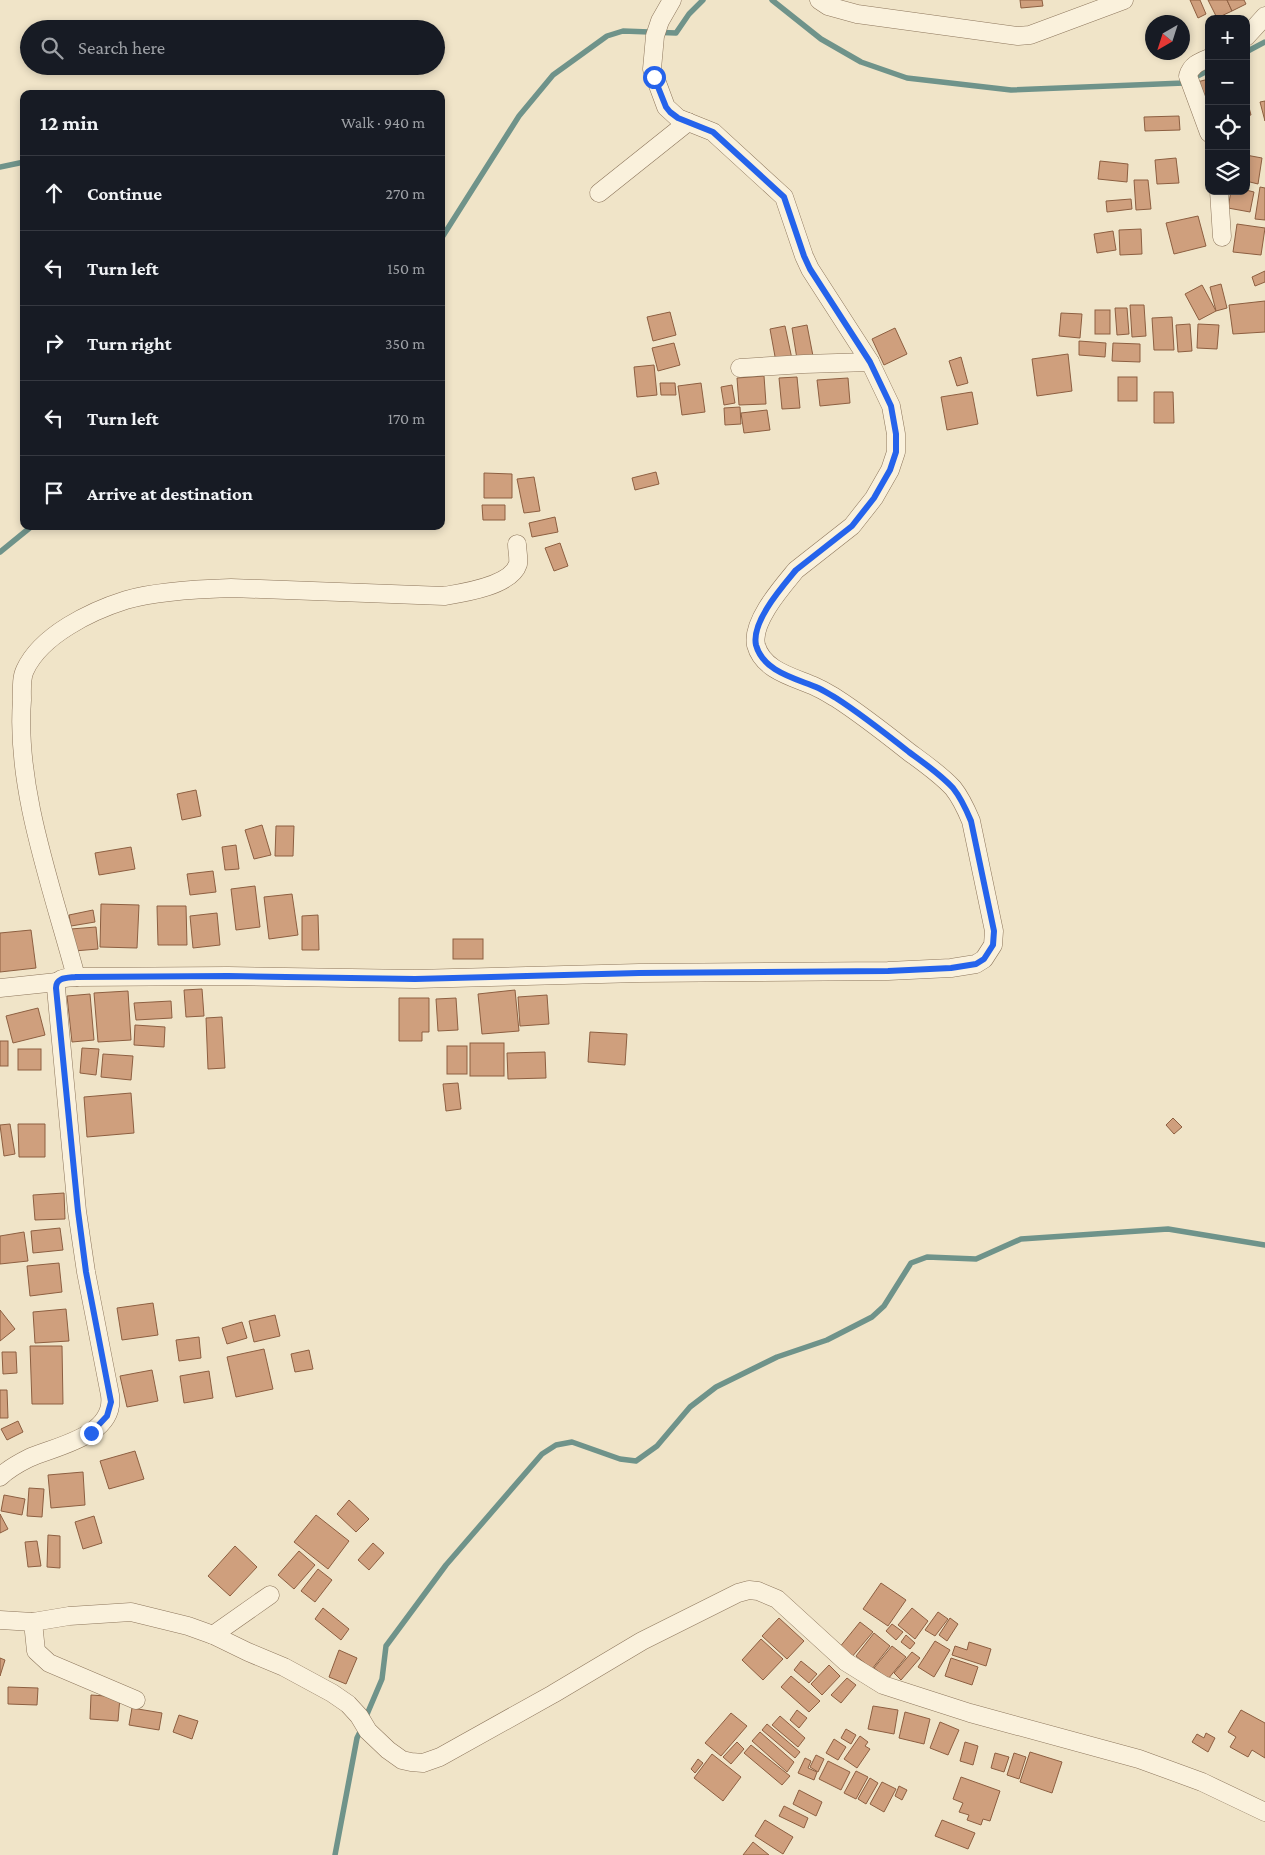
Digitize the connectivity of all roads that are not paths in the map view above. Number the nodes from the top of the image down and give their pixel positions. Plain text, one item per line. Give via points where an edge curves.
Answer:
1 (672, 0) edge
2 (819, 0) edge
3 (1124, 0) edge
4 (1265, 16) edge
5 (1250, 33) edge
6 (1205, 60) edge
7 (688, 122) junction
8 (1205, 122) edge
9 (599, 193) dead end
10 (1219, 195) edge
11 (1222, 237) dead end
12 (870, 362) junction
13 (740, 368) dead end
14 (517, 544) dead end
15 (76, 977) junction
16 (57, 982) junction
17 (0, 988) edge
18 (0, 1477) edge
19 (270, 1595) dead end
20 (0, 1620) edge
21 (33, 1622) junction
22 (213, 1634) junction
23 (136, 1700) dead end
24 (1265, 1812) edge

1 - 7 street via 655,36 652,69 667,110
2 - 3 street via 828,6 857,14 1018,36 1030,36
4 - 5 street
6 - 8 street via 1195,65 1188,76
7 - 9 street
7 - 12 street via 713,132 784,197 810,269
10 - 11 street
12 - 13 street
12 - 15 street via 891,406 897,443 893,461 874,498 852,526 789,578 761,619 756,645 772,668 838,700 940,776 957,794 971,821 994,931 993,945 979,963 951,968 888,971 424,978
14 - 15 street via 518,563 510,574 491,585 464,593 444,596 231,588 196,590 125,600 80,619 43,646 24,673 21,746 35,824
15 - 16 street
16 - 17 street
16 - 18 street via 78,1211 110,1408 101,1424 91,1433 27,1459
19 - 22 street
20 - 21 street
21 - 22 street via 131,1612
21 - 23 street via 36,1651 49,1664
22 - 24 street via 332,1693 348,1704 368,1731 392,1753 407,1762 423,1763 440,1757 650,1637 738,1593 758,1591 777,1599 846,1662 883,1685 970,1713 1140,1760 1202,1782

